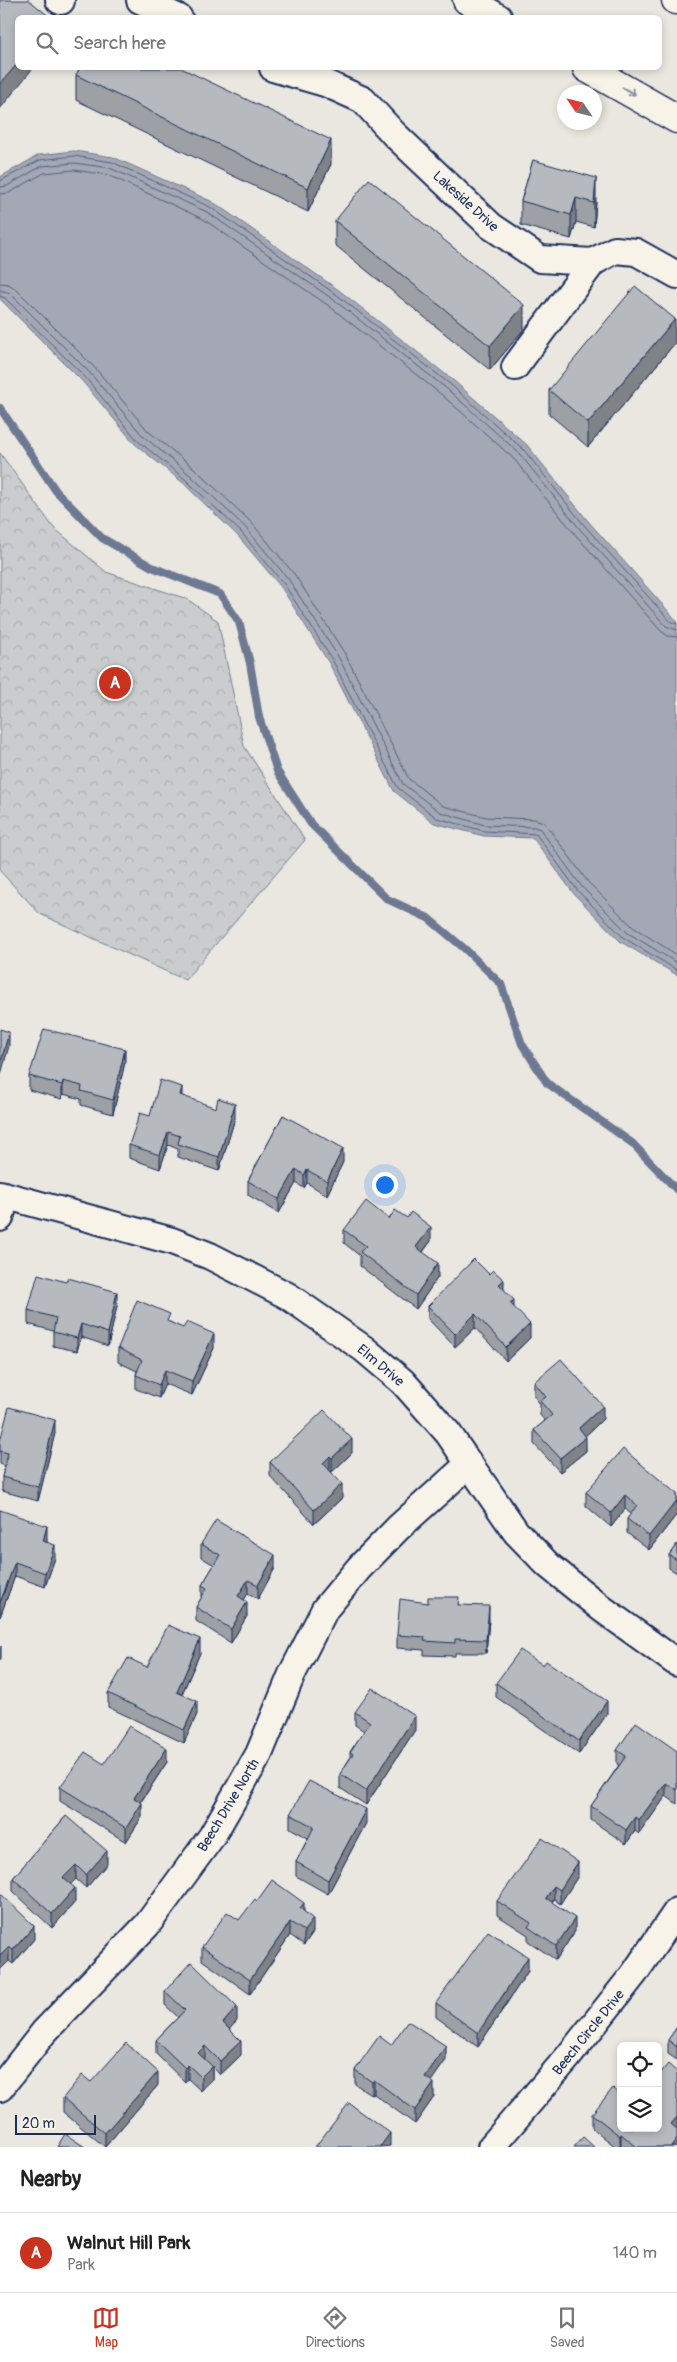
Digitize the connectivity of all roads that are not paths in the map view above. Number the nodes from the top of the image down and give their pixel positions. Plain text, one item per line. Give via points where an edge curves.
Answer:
1 (140, 0) edge
2 (467, 0) edge
3 (172, 15) edge
4 (493, 15) edge
5 (280, 70) edge
6 (590, 70) edge
7 (677, 119) edge
8 (593, 262) junction
9 (677, 275) edge
10 (515, 367) dead end
11 (2, 1203) edge
12 (469, 1464) junction
13 (677, 1663) edge
14 (677, 1911) edge
15 (0, 2088) edge
16 (491, 2147) edge

1 - 3 street
2 - 4 main road
5 - 8 street, Lakeside Drive via 325,83 363,100 491,226 540,258
6 -> 7 main road
8 - 9 street via 615,250 636,252
8 - 10 street
11 - 12 street, Elm Drive via 172,1241 210,1256 288,1296 364,1349 403,1382 448,1433
12 - 13 street, Elm Drive via 516,1532 548,1564 601,1608
12 - 15 street, Beech Drive North via 398,1528 325,1609 292,1674 259,1754 212,1836 147,1924 44,2032
14 - 16 street, Beech Circle Drive via 634,1974 568,2058

